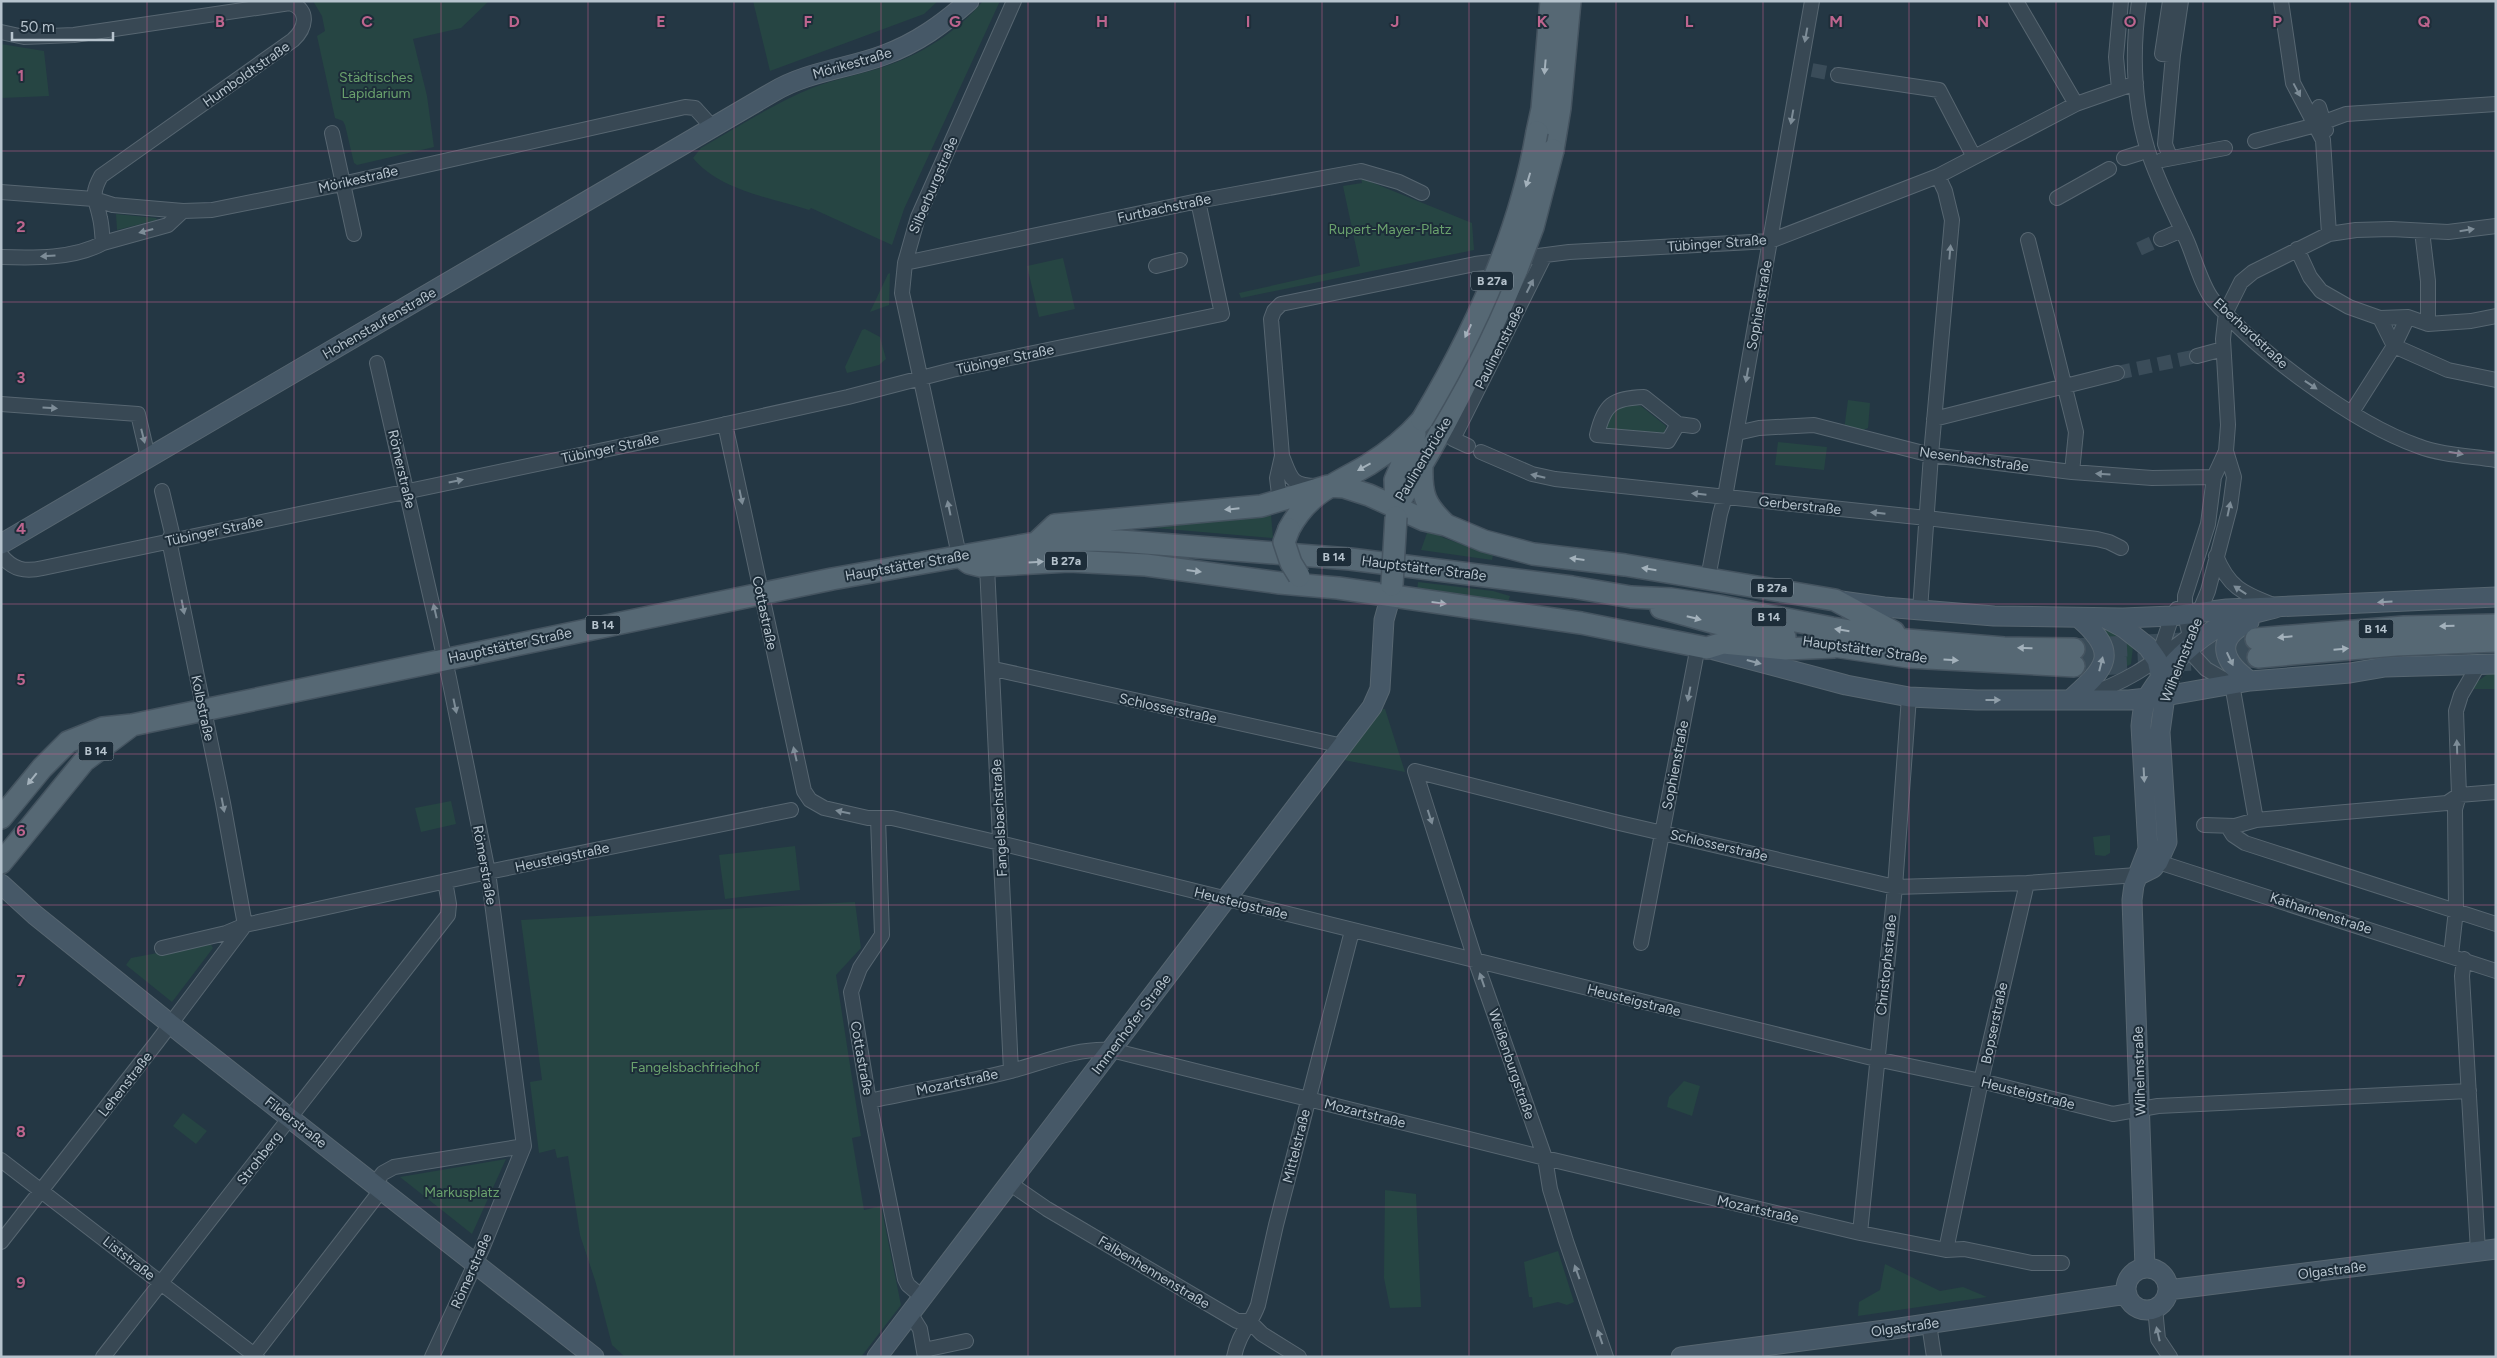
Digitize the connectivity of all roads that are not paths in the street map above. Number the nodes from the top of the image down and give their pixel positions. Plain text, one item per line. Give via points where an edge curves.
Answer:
1 (968, 1) edge
2 (1014, 1) edge
3 (1551, 1) edge
4 (1570, 1) edge
5 (1812, 1) edge
6 (2016, 1) edge
7 (2121, 1) edge
8 (2139, 1) edge
9 (2170, 1) edge
10 (2181, 1) edge
11 (2281, 1) edge
12 (1, 32) edge
13 (2173, 54) junction
14 (1838, 75) tunnel mouth
15 (2136, 83) junction
16 (2119, 89) junction
17 (756, 102) joint
18 (2076, 104) junction
19 (2496, 104) edge
20 (2319, 107) dead end
21 (2321, 124) junction
22 (713, 128) junction
23 (332, 133) dead end
24 (2255, 141) dead end
25 (2225, 148) dead end
26 (2140, 152) dead end
27 (1974, 157) junction
28 (2124, 158) dead end
29 (2170, 158) junction
30 (2152, 164) junction
31 (2109, 170) dead end
32 (1938, 176) junction
33 (342, 184) junction
34 (1, 192) edge
35 (1422, 193) dead end
36 (2057, 198) dead end
37 (94, 199) junction
38 (1198, 201) junction
39 (183, 211) junction
40 (2495, 227) edge
41 (2182, 230) junction
42 (2422, 231) junction
43 (354, 234) dead end
44 (2329, 234) junction
45 (2162, 239) tunnel mouth
46 (2028, 240) dead end
47 (1770, 241) junction
48 (103, 243) junction
49 (2297, 249) junction
50 (1545, 255) junction
51 (1, 258) edge
52 (1180, 260) dead end
53 (905, 262) junction
54 (1156, 266) dead end
55 (2226, 312) junction
56 (2496, 316) edge
57 (2408, 317) junction
58 (2380, 318) junction
59 (2428, 324) junction
60 (2398, 348) junction
61 (2223, 349) junction
62 (2197, 356) tunnel mouth
63 (377, 363) dead end
64 (2117, 373) tunnel mouth
65 (922, 378) junction
66 (2496, 380) edge
67 (2066, 384) junction
68 (1, 404) edge
69 (2352, 412) junction
70 (1934, 419) junction
71 (725, 424) junction
72 (1678, 424) junction
73 (1694, 426) dead end
74 (1737, 433) junction
75 (1453, 439) joint
76 (1404, 445) junction
77 (2226, 451) junction
78 (1931, 455) junction
79 (1282, 456) junction
80 (148, 457) junction
81 (1425, 460) junction
82 (2496, 460) edge
83 (2072, 472) junction
84 (2214, 477) junction
85 (1328, 486) junction
86 (408, 491) junction
87 (162, 492) dead end
88 (1726, 497) junction
89 (1280, 502) junction
90 (1396, 512) junction
91 (1927, 518) junction
92 (1446, 524) junction
93 (1285, 533) junction
94 (169, 540) junction
95 (1, 544) edge
96 (1036, 544) junction
97 (2121, 548) dead end
98 (1, 555) edge
99 (959, 555) junction
100 (2216, 556) junction
101 (987, 566) junction
102 (1708, 578) junction
103 (1318, 586) junction
104 (1391, 590) junction
105 (1363, 591) junction
106 (761, 593) junction
107 (1631, 597) junction
108 (2496, 597) edge
109 (1835, 600) junction
110 (2279, 607) junction
111 (2186, 609) junction
112 (1920, 610) junction
113 (2079, 618) junction
114 (2104, 618) junction
115 (1384, 620) junction
116 (2496, 625) edge
117 (1907, 640) junction
118 (2496, 641) edge
119 (2456, 642) junction
120 (1703, 647) junction
121 (1834, 647) junction
122 (2187, 647) junction
123 (2496, 650) edge
124 (445, 658) junction
125 (2487, 664) edge
126 (994, 669) junction
127 (2241, 683) junction
128 (2152, 686) junction
129 (1910, 697) junction
130 (2070, 700) junction
131 (204, 710) junction
132 (132, 725) junction
133 (1343, 746) junction
134 (56, 754) junction
135 (1415, 771) joint
136 (65, 782) junction
137 (2496, 792) edge
138 (2459, 795) junction
139 (810, 800) joint
140 (791, 810) dead end
141 (4, 812) edge
142 (878, 818) junction
143 (2256, 820) junction
144 (2204, 825) dead end
145 (2228, 827) junction
146 (1662, 832) junction
147 (1000, 843) junction
148 (2152, 860) junction
149 (1, 863) edge
150 (488, 872) junction
151 (2137, 875) junction
152 (445, 881) junction
153 (2027, 883) junction
154 (1, 884) edge
155 (1895, 887) junction
156 (1226, 898) junction
157 (1, 905) edge
158 (25, 906) junction
159 (2456, 910) junction
160 (2496, 924) edge
161 (245, 925) junction
162 (1352, 931) junction
163 (1641, 944) dead end
164 (162, 948) dead end
165 (2458, 957) junction
166 (1475, 959) junction
167 (2496, 971) edge
168 (171, 1024) junction
169 (1111, 1050) junction
170 (1876, 1060) junction
171 (1011, 1071) junction
172 (1981, 1081) junction
173 (2469, 1091) junction
174 (1308, 1099) junction
175 (869, 1101) junction
176 (2140, 1110) junction
177 (291, 1118) junction
178 (524, 1146) junction
179 (1545, 1158) junction
180 (1, 1160) edge
181 (1009, 1182) junction
182 (378, 1186) junction
183 (41, 1191) junction
184 (1860, 1233) junction
185 (1, 1242) edge
186 (1946, 1250) junction
187 (2487, 1250) edge
188 (2062, 1262) dead end
189 (475, 1264) junction
190 (2145, 1268) junction
191 (161, 1283) junction
192 (2168, 1290) junction
193 (2127, 1294) junction
194 (922, 1298) junction
195 (2154, 1308) junction
196 (910, 1313) junction
197 (1249, 1321) junction
198 (1929, 1324) junction
199 (966, 1341) dead end
200 (924, 1354) edge
201 (255, 1356) edge
202 (103, 1357) edge
203 (432, 1357) edge
204 (594, 1357) edge
205 (877, 1357) edge
206 (1234, 1357) edge
207 (1299, 1357) edge
208 (1606, 1357) edge
209 (1682, 1357) edge
210 (1934, 1357) edge
211 (2170, 1357) edge

1 - 17 street, Mörikestraße via 922,38 882,56 811,74
2 - 53 street, Silberburgstraße via 918,218
3 -> 76 main road, Paulinenbrücke / B 27a, bridge via 1542,108 1531,172 1502,257 1446,379
4 - 81 main road, Paulinenbrücke / B 27a, bridge via 1553,150 1532,228 1488,338
5 -> 47 street, Sophienstraße via 1806,70
6 - 18 street
7 - 16 street via 2116,57
8 - 15 street, Eberhardstraße via 2134,45
9 - 13 street via 2162,54
10 - 13 street
11 -> 21 street via 2293,83
12 - 37 street, Humboldtstraße via 24,37 74,35 290,3 302,12 304,27 293,40 101,176 95,187
13 - 29 street via 2165,144
14 - 27 street via 1940,90
15 - 16 street, Tübinger Straße
15 - 30 street, Eberhardstraße
16 - 18 street, Tübinger Straße
17 - 22 street, Hohenstaufenstraße
18 - 27 street, Tübinger Straße
19 - 21 street via 2346,114
20 - 21 street
21 - 24 street
21 - 44 street via 2326,135
22 - 33 street, Mörikestraße via 695,108 685,107
22 - 80 street, Hohenstaufenstraße
23 - 33 street
25 - 29 street
26 - 28 street
27 - 32 street, Tübinger Straße
29 - 30 street
30 - 41 street, Eberhardstraße
31 - 36 street
32 - 47 street, Tübinger Straße
70 -> 32 street via 1952,220
33 - 39 street, Mörikestraße via 212,210
33 - 43 street
34 - 37 street, Mörikestraße
35 - 38 street, Furtbachstraße via 1399,182 1361,171
37 - 39 street, Mörikestraße via 113,205
37 - 48 street
38 - 53 street, Furtbachstraße
38 - 65 street, Tübinger Straße via 1222,314
39 -> 48 street via 168,225
42 -> 40 street
41 - 45 street
41 - 55 street, Eberhardstraße via 2212,298
42 - 44 street via 2364,230
42 - 59 street via 2428,281
44 - 49 street
46 - 67 street
47 - 50 street, Tübinger Straße
47 -> 74 street, Sophienstraße
48 -> 51 street via 64,255
49 - 55 street via 2245,278
49 - 58 street via 2321,292
75 -> 50 street, Paulinenstraße
50 - 79 street, Tübinger Straße via 1475,264 1358,286 1286,302 1274,311 1271,319
52 - 54 street
53 - 65 street, Silberburgstraße via 902,293
55 - 61 street
55 -> 69 street, Eberhardstraße via 2272,356
56 - 59 street
57 - 58 street
57 - 59 street
57 - 60 street
58 - 60 street
60 - 66 street via 2448,370
60 - 69 street
61 - 62 street
61 - 77 street via 2228,424
63 - 86 street, Römerstraße
64 - 67 street
65 - 71 street, Tübinger Straße
99 -> 65 street
67 - 70 street
67 - 83 street via 2076,432
68 -> 80 street via 138,414
69 -> 82 street, Eberhardstraße via 2374,426 2419,446
70 - 78 street
86 -> 71 street, Tübinger Straße
71 -> 106 street, Cottastraße
72 - 72 street via 1644,397 1627,398 1606,409 1597,435 1668,441
72 - 73 street
74 - 78 street, Nesenbachstraße via 1759,428 1814,426
74 - 88 street, Sophienstraße
88 -> 75 street, Gerberstraße via 1555,479 1532,474
76 -> 85 main road, B 27a
76 - 90 main road, Paulinenbrücke / B 27a via 1395,480
77 - 84 street
100 -> 77 street via 2230,507 2234,477
78 - 83 street, Nesenbachstraße
78 - 91 street
79 - 85 street via 1294,482
79 - 89 street via 1277,478
80 - 95 street, Hohenstaufenstraße
81 - 90 main road, Paulinenbrücke / B 27a
81 - 92 main road, B 27a via 1423,496 1429,508
84 -> 83 street, Nesenbachstraße via 2152,478
84 - 111 street via 2208,524
85 - 89 main road, B 27a
85 - 90 main road via 1350,489
85 - 93 main road via 1305,504
86 - 94 street, Tübinger Straße
124 -> 86 street, Römerstraße
87 - 94 street, Kolbstraße via 172,533
91 -> 88 street, Gerberstraße
88 - 102 street, Sophienstraße
89 - 93 main road
89 -> 96 main road, B 27a via 1055,525
90 - 92 main road
90 - 104 main road, B 27a, bridge
91 - 97 street, Gerberstraße via 2097,539
91 - 112 street
102 -> 92 main road, B 27a via 1533,554 1484,541
93 - 103 main road, bridge via 1291,563 1299,576
94 - 98 street, Tübinger Straße via 30,571 13,567
94 -> 131 street, Kolbstraße
96 - 99 main road, Hauptstätter Straße / B 14
96 - 107 main road, Hauptstätter Straße / B 14 via 1087,540 1350,558
99 - 101 main road, B 27a via 969,563
99 - 106 main road, Hauptstätter Straße / B 14
110 -> 100 street via 2237,589 2222,572
100 - 111 street
101 -> 103 main road, B 27a via 1108,562
101 - 126 street, Fangelsbachstraße
102 - 109 main road, B 27a
103 - 105 main road, B 27a
104 - 105 main road, B 27a
104 - 115 street
104 -> 120 main road, B 27a
105 - 115 street
106 - 124 main road, Hauptstätter Straße / B 14
139 -> 106 street, Cottastraße via 804,791
117 -> 107 main road, Hauptstätter Straße / B 14 via 1719,606
107 -> 121 main road, Hauptstätter Straße / B 14 via 1673,613
108 -> 110 street
109 - 112 street
109 - 117 main road, B 27a
110 - 111 street
110 - 122 street via 2224,624
110 -> 127 street via 2242,625 2226,639 2227,655
111 - 114 street
111 - 122 street, Wilhelmstraße
111 - 128 street, Wilhelmstraße
112 - 113 street
113 - 114 street
130 -> 113 street via 2101,671 2104,660 2100,640
114 - 128 street via 2148,647
115 - 133 street, Immenhofer Straße via 1380,689 1372,707
116 -> 119 main road, B 14 via 2404,627 2257,648
121 -> 117 main road, Hauptstätter Straße / B 14 via 2013,665 2074,658
118 - 119 main road, B 14
119 - 123 main road, B 14
120 - 121 main road, B 27a via 1723,643 1786,649
120 -> 129 street via 1846,685
120 -> 146 street, Sophienstraße
122 - 127 street via 2206,670
122 - 128 street
124 - 131 main road, Hauptstätter Straße / B 14
124 -> 150 street, Römerstraße
125 - 127 street via 2385,667
138 -> 125 street via 2456,711 2460,695
126 - 133 street, Schlosserstraße
126 - 147 street, Fangelsbachstraße
127 - 128 street
127 - 143 street
128 - 130 street
128 - 130 street via 2121,683
128 -> 148 street, Wilhelmstraße via 2141,726 2148,842
128 - 148 street, Wilhelmstraße via 2160,732 2167,842
129 -> 130 street
129 - 155 street, Christophstraße
131 - 132 main road, Hauptstätter Straße / B 14
131 -> 161 street, Kolbstraße
132 - 134 main road, Hauptstätter Straße / B 14 via 103,728 68,742
132 - 136 main road, Hauptstätter Straße / B 14 via 90,756
133 - 156 street, Immenhofer Straße
134 - 136 main road, B 14 via 60,757
134 -> 141 main road, Hauptstätter Straße / B 14
135 - 146 street, Schlosserstraße
135 -> 166 street, Weißenburgstraße
136 - 149 main road, Hauptstätter Straße / B 14
137 - 138 street
138 - 143 street via 2447,803
138 - 159 street via 2455,809
142 -> 139 street, Heusteigstraße via 824,808
140 - 150 street, Heusteigstraße
142 - 147 street, Heusteigstraße via 892,818
142 - 175 street, Cottastraße via 882,935 860,968 851,992
143 - 145 street
144 - 145 street
145 - 159 street via 2233,835 2245,842
146 - 155 street, Schlosserstraße
146 - 163 street, Sophienstraße
147 - 156 street, Heusteigstraße
147 - 171 street, Fangelsbachstraße
148 - 151 street via 2153,868
148 - 165 street, Katharinenstraße
150 - 152 street, Heusteigstraße
150 - 178 street, Römerstraße
151 - 153 street, Schlosserstraße
151 - 176 street, Wilhelmstraße via 2132,900
152 - 161 street, Heusteigstraße
152 - 177 street, Strohberg via 448,915
153 - 155 street, Schlosserstraße
153 - 172 street, Bopserstraße
154 - 158 street, Filderstraße
155 - 170 street, Christophstraße
156 - 162 street, Heusteigstraße
156 - 169 street, Immenhofer Straße
157 - 158 street
158 - 168 street, Filderstraße
159 - 160 street
159 - 165 street
161 - 164 street, Heusteigstraße
161 - 168 street, Lehenstraße
162 - 166 street, Heusteigstraße
162 - 174 street, Mittelstraße
165 - 167 street, Katharinenstraße
165 - 173 street
166 - 170 street, Heusteigstraße
179 -> 166 street, Weißenburgstraße
168 - 177 street, Filderstraße
168 - 183 street, Lehenstraße
169 - 171 street, Mozartstraße via 1069,1053
169 - 174 street, Mozartstraße
169 - 181 street, Immenhofer Straße
170 - 172 street, Heusteigstraße
170 - 184 street, Christophstraße
171 - 175 street, Mozartstraße
172 - 176 street, Heusteigstraße via 2113,1114
172 - 186 street, Bopserstraße
173 - 176 street, Heusteigstraße via 2158,1106
173 - 187 street
174 - 179 street, Mozartstraße
174 - 197 street, Mittelstraße via 1258,1304
175 - 194 street, Cottastraße via 905,1279
176 - 190 street, Wilhelmstraße
177 - 182 street, Filderstraße
177 - 191 street, Strohberg
178 - 182 street via 394,1167 383,1173
178 - 189 street, Römerstraße
179 - 184 street, Mozartstraße
208 -> 179 street, Weißenburgstraße via 1550,1189
180 - 183 street, Liststraße
181 - 194 street, Immenhofer Straße
181 - 197 street, Falbenhennenstraße via 1047,1209 1237,1321
182 - 189 street, Filderstraße
182 - 201 street
183 - 185 street, Lehenstraße
183 - 191 street, Liststraße
184 - 186 street, Mozartstraße
186 - 188 street, Mozartstraße via 1964,1249 2032,1263
187 - 192 street, Olgastraße
189 - 203 street, Römerstraße
189 - 204 street, Filderstraße
190 - 192 street via 2164,1276
190 - 193 street via 2128,1280
191 - 201 street, Liststraße
191 - 202 street, Strohberg
192 - 195 street via 2164,1301
193 - 195 street via 2135,1305
193 - 198 street, Olgastraße
194 - 196 street, Immenhofer Straße
211 -> 195 street via 2158,1339
196 - 200 street via 920,1329
196 - 205 street, Immenhofer Straße
197 - 206 street, Mittelstraße via 1237,1340
197 - 207 street, Falbenhennenstraße via 1262,1334
198 - 209 street, Olgastraße
198 - 210 street
199 - 200 street

